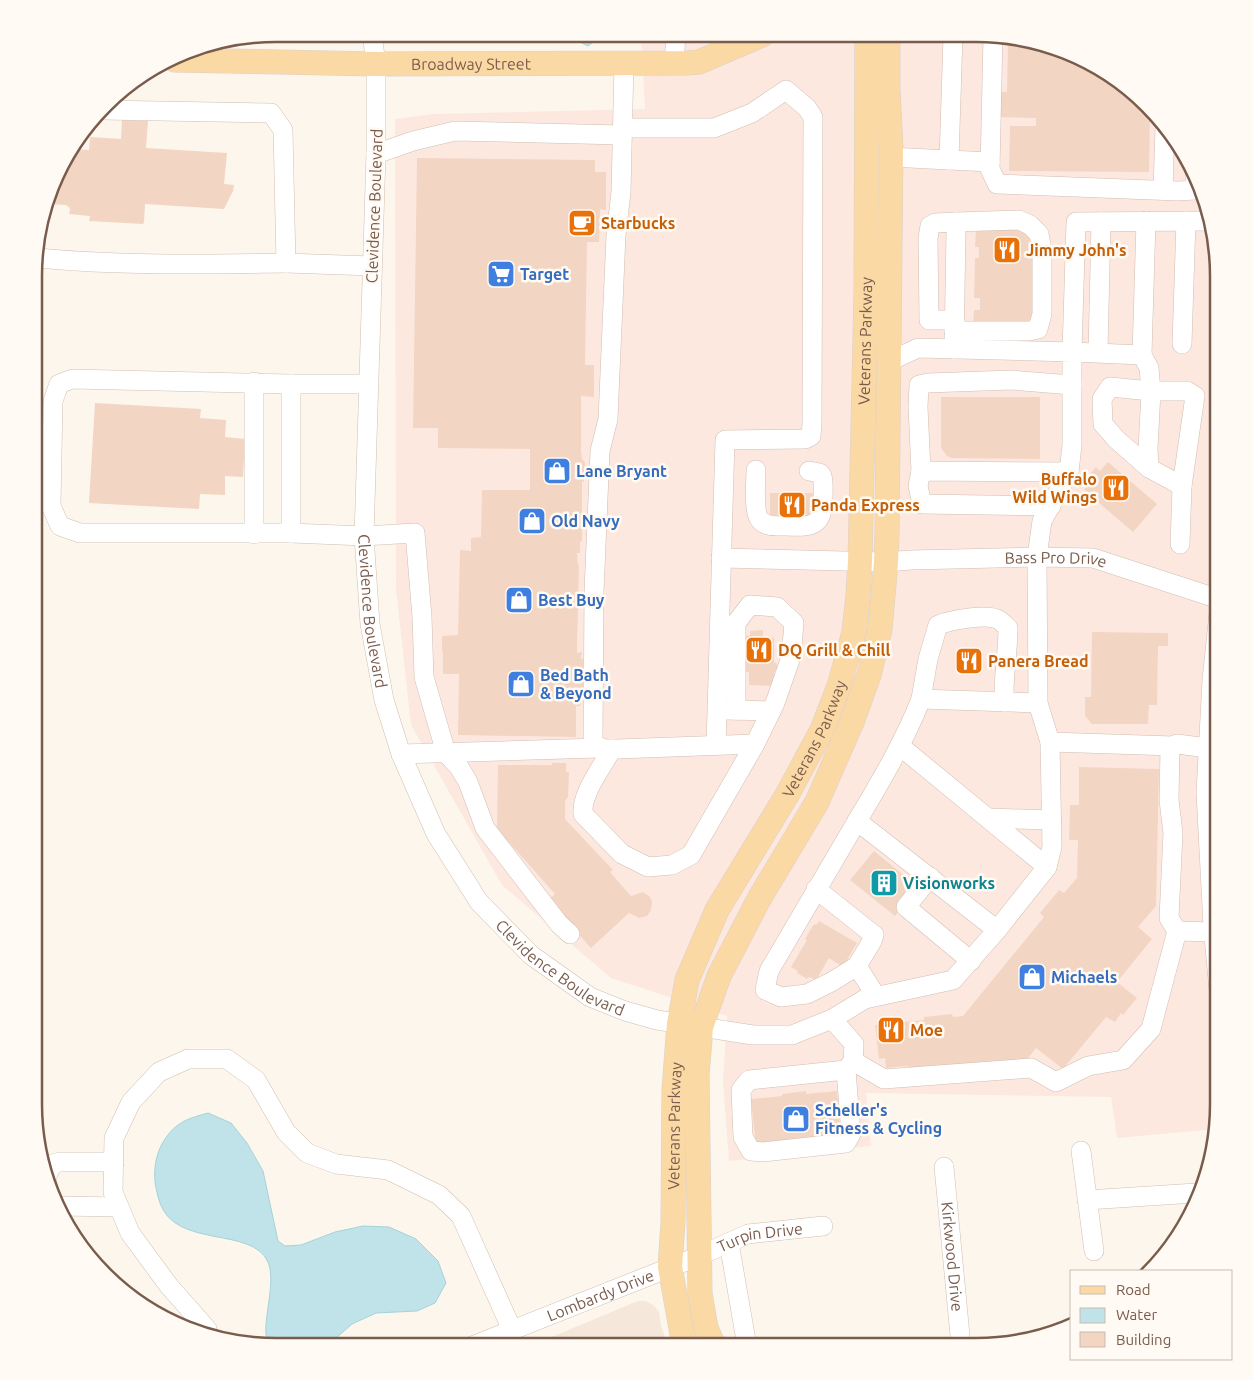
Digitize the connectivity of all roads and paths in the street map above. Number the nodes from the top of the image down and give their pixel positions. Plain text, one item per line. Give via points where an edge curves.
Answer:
1 (373, 42) edge
2 (676, 42) edge
3 (745, 42) edge
4 (867, 42) edge
5 (888, 42) edge
6 (953, 42) edge
7 (993, 43) edge
8 (187, 60) edge
9 (624, 63) junction
10 (674, 63) junction
11 (376, 64) junction
12 (112, 110) edge
13 (622, 131) junction
14 (1165, 138) edge
15 (376, 154) junction
16 (890, 157) junction
17 (949, 160) junction
18 (990, 162) junction
19 (1163, 190) junction
20 (1194, 190) edge
21 (1146, 221) junction
22 (1186, 221) junction
23 (1204, 221) edge
24 (956, 222) junction
25 (1101, 222) junction
26 (43, 259) edge
27 (286, 263) junction
28 (372, 266) junction
29 (1042, 281) junction
30 (1073, 283) junction
31 (890, 332) junction
32 (954, 333) junction
33 (1182, 344) dead end
34 (918, 348) junction
35 (1072, 352) junction
36 (1098, 352) junction
37 (1142, 355) junction
38 (890, 361) junction
39 (254, 382) junction
40 (291, 384) junction
41 (368, 384) junction
42 (1072, 384) junction
43 (1152, 391) junction
44 (1149, 468) junction
45 (756, 470) dead end
46 (809, 471) dead end
47 (921, 471) junction
48 (1069, 472) junction
49 (1182, 486) junction
50 (1051, 506) junction
51 (254, 534) junction
52 (291, 534) junction
53 (364, 536) junction
54 (1180, 544) dead end
55 (1037, 557) junction
56 (720, 558) junction
57 (860, 561) junction
58 (886, 562) junction
59 (1210, 596) edge
60 (921, 698) junction
61 (1004, 702) junction
62 (1038, 703) junction
63 (717, 710) junction
64 (736, 710) junction
65 (771, 711) junction
66 (1210, 714) edge
67 (1050, 742) junction
68 (754, 744) junction
69 (716, 745) junction
70 (900, 746) junction
71 (1174, 746) junction
72 (606, 748) junction
73 (1208, 748) junction
74 (446, 753) junction
75 (401, 754) junction
76 (988, 818) junction
77 (1052, 820) junction
78 (857, 821) junction
79 (1047, 867) junction
80 (1210, 872) edge
81 (930, 877) junction
82 (816, 889) junction
83 (997, 930) junction
84 (1178, 932) junction
85 (1210, 932) edge
86 (570, 934) dead end
87 (971, 962) junction
88 (857, 966) junction
89 (876, 996) junction
90 (832, 1019) junction
91 (690, 1025) junction
92 (849, 1066) junction
93 (1081, 1151) dead end
94 (114, 1162) junction
95 (51, 1167) edge
96 (944, 1167) dead end
97 (1193, 1193) edge
98 (1087, 1200) junction
99 (67, 1206) edge
100 (119, 1208) junction
101 (823, 1226) dead end
102 (729, 1243) junction
103 (1094, 1252) dead end
104 (699, 1256) junction
105 (670, 1267) junction
106 (203, 1326) edge
107 (512, 1330) junction
108 (492, 1338) edge
109 (683, 1338) edge
110 (710, 1338) edge
111 (746, 1338) edge
112 (961, 1338) edge

1 - 11 street, Clevidence Boulevard
2 - 10 street
3 - 10 main road, Broadway Street via 698,62
4 - 57 main road, Veterans Parkway
5 - 16 main road, Veterans Parkway
6 - 17 street
7 - 18 street
8 - 11 main road, Broadway Street
9 - 10 main road, Broadway Street
9 - 11 main road, Broadway Street
9 - 13 street
11 - 15 street, Clevidence Boulevard
12 - 27 street via 271,113 283,130
13 - 15 street via 456,131
13 - 56 street via 714,128 752,113 786,90 813,117 811,436 805,439 725,440
13 - 72 street via 608,419 600,451 594,592 593,741 596,746
14 - 19 street
15 - 28 street, Clevidence Boulevard
16 - 17 street
16 - 31 main road, Veterans Parkway
17 - 18 street
18 - 19 street via 997,184
19 - 20 street
21 - 22 street
21 - 25 street
21 - 37 street
22 - 23 street
22 - 33 street
24 - 29 street via 1019,220 1030,225 1039,234 1041,243
24 - 32 street
24 - 32 street via 935,223 930,226 928,238 929,320
25 - 30 street via 1076,222
25 - 36 street
26 - 27 street via 86,263
27 - 28 street
28 - 41 street, Clevidence Boulevard
29 - 30 street
29 - 32 street via 1042,314 1038,329 1029,332
30 - 35 street
31 - 34 street
31 - 38 main road, Veterans Parkway
32 - 34 street
32 - 35 street
34 - 38 street
35 - 36 street
35 - 42 street
36 - 37 street
37 - 43 street via 1149,368
38 - 58 main road, Veterans Parkway
39 - 40 street
39 - 51 street
39 - 51 street via 72,379 59,384 53,400 51,506 60,526 80,533
40 - 41 street
40 - 52 street
41 - 53 street, Clevidence Boulevard
42 - 47 street via 1011,380 919,385
42 - 48 street
43 - 44 street
43 - 44 street via 1110,387 1102,399 1103,424
43 - 49 street via 1187,391 1195,396
44 - 49 street
45 - 46 street via 759,519 770,526 806,527 820,519 823,506 822,476
47 - 48 street
47 - 50 street via 918,486 922,504
48 - 50 street
49 - 54 street
50 - 55 street via 1042,521
51 - 52 street
52 - 53 street
53 - 74 street via 415,532 424,677
53 - 75 street, Clevidence Boulevard via 370,624 384,700
55 - 58 street, Bass Pro Drive
55 - 59 street, Bass Pro Drive via 1093,558
55 - 62 street
56 - 57 street, Bass Pro Drive
56 - 63 street
57 - 58 street, Bass Pro Drive
57 - 91 main road, Veterans Parkway via 854,632 839,686 826,721 787,795 717,910 686,980
58 - 91 main road, Veterans Parkway via 876,651 852,722 817,802
60 - 61 street
60 - 61 street via 938,624 973,617 998,619 1008,628
60 - 70 street
61 - 62 street
62 - 67 street
63 - 64 street
63 - 69 street
64 - 65 street
64 - 65 street via 736,623 750,606 759,606 777,607 794,623 791,657
65 - 68 street
66 - 73 street
67 - 71 street
67 - 77 street
68 - 69 street
68 - 72 street via 690,855 672,865 648,867 622,854 583,814 582,806
69 - 72 street
70 - 76 street
70 - 78 street
71 - 73 street
71 - 84 street via 1170,748 1169,800 1173,833 1169,918
72 - 74 street
73 - 80 street via 1206,793
74 - 75 street
74 - 86 street via 468,782 485,828
75 - 91 street, Clevidence Boulevard via 436,834 479,902 531,955 590,996 624,1011
76 - 77 street
76 - 79 street
77 - 79 street via 1052,847
78 - 81 street
78 - 82 street
79 - 83 street, Clevidence Boulevard
81 - 83 street
81 - 87 street via 906,907
82 - 88 street via 874,935
82 - 88 street via 769,971 765,990 781,997 808,994
83 - 87 street, Clevidence Boulevard
84 - 85 street
84 - 92 street via 1151,1029 1123,1060 1088,1066 1056,1082 1031,1068 884,1079
87 - 89 street, Clevidence Boulevard via 953,980
88 - 89 street
89 - 90 street, Clevidence Boulevard
90 - 91 street, Clevidence Boulevard via 792,1035 753,1035
90 - 92 street via 854,1044
91 - 104 main road, Veterans Parkway via 697,1075
91 - 105 main road, Veterans Parkway via 674,1090
92 - 92 street via 749,1080 740,1090 743,1137 751,1151 846,1143 851,1134
93 - 98 street
94 - 95 street via 60,1162
94 - 100 street via 113,1192
94 - 107 street via 114,1138 131,1102 159,1072 188,1059 227,1060 256,1080 286,1132 307,1153 336,1164 388,1170 439,1195 462,1216
96 - 112 street, Kirkwood Drive
97 - 98 street
98 - 103 street
99 - 100 street
100 - 106 street via 130,1232
101 - 102 street, Turpin Drive via 748,1234
102 - 104 street, Turpin Drive
102 - 111 street
104 - 105 street, Lombardy Drive
104 - 110 main road, Veterans Parkway via 700,1294
105 - 107 street, Lombardy Drive
105 - 109 main road, Veterans Parkway
107 - 108 street, Lombardy Drive

